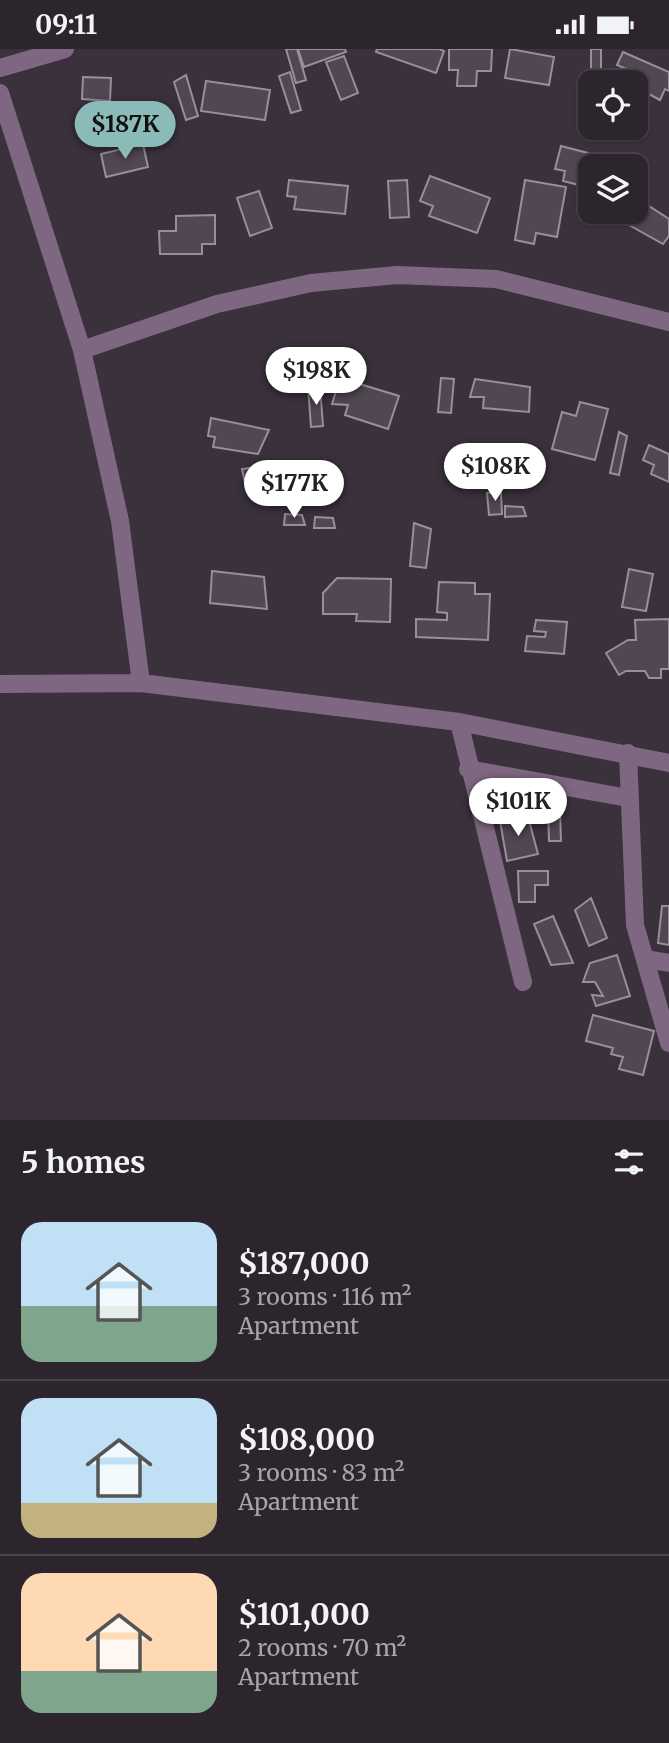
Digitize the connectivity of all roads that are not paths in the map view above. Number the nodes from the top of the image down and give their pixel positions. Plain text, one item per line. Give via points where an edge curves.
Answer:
1 (65, 49) edge
2 (0, 68) edge
3 (0, 93) edge
4 (669, 322) edge
5 (82, 350) junction
6 (141, 683) junction
7 (0, 684) edge
8 (459, 722) junction
9 (628, 753) junction
10 (669, 762) edge
11 (468, 769) junction
12 (628, 798) junction
13 (646, 959) junction
14 (669, 963) edge
15 (523, 982) dead end
16 (669, 1043) edge

1 - 2 street
3 - 5 street
4 - 5 street via 496,279 397,275 311,283 217,304
5 - 6 street via 120,521
6 - 7 street
6 - 8 street
8 - 9 street
8 - 11 street
9 - 10 street
9 - 12 street
11 - 12 street
11 - 15 street
12 - 13 street via 635,925
13 - 14 street
13 - 16 street

